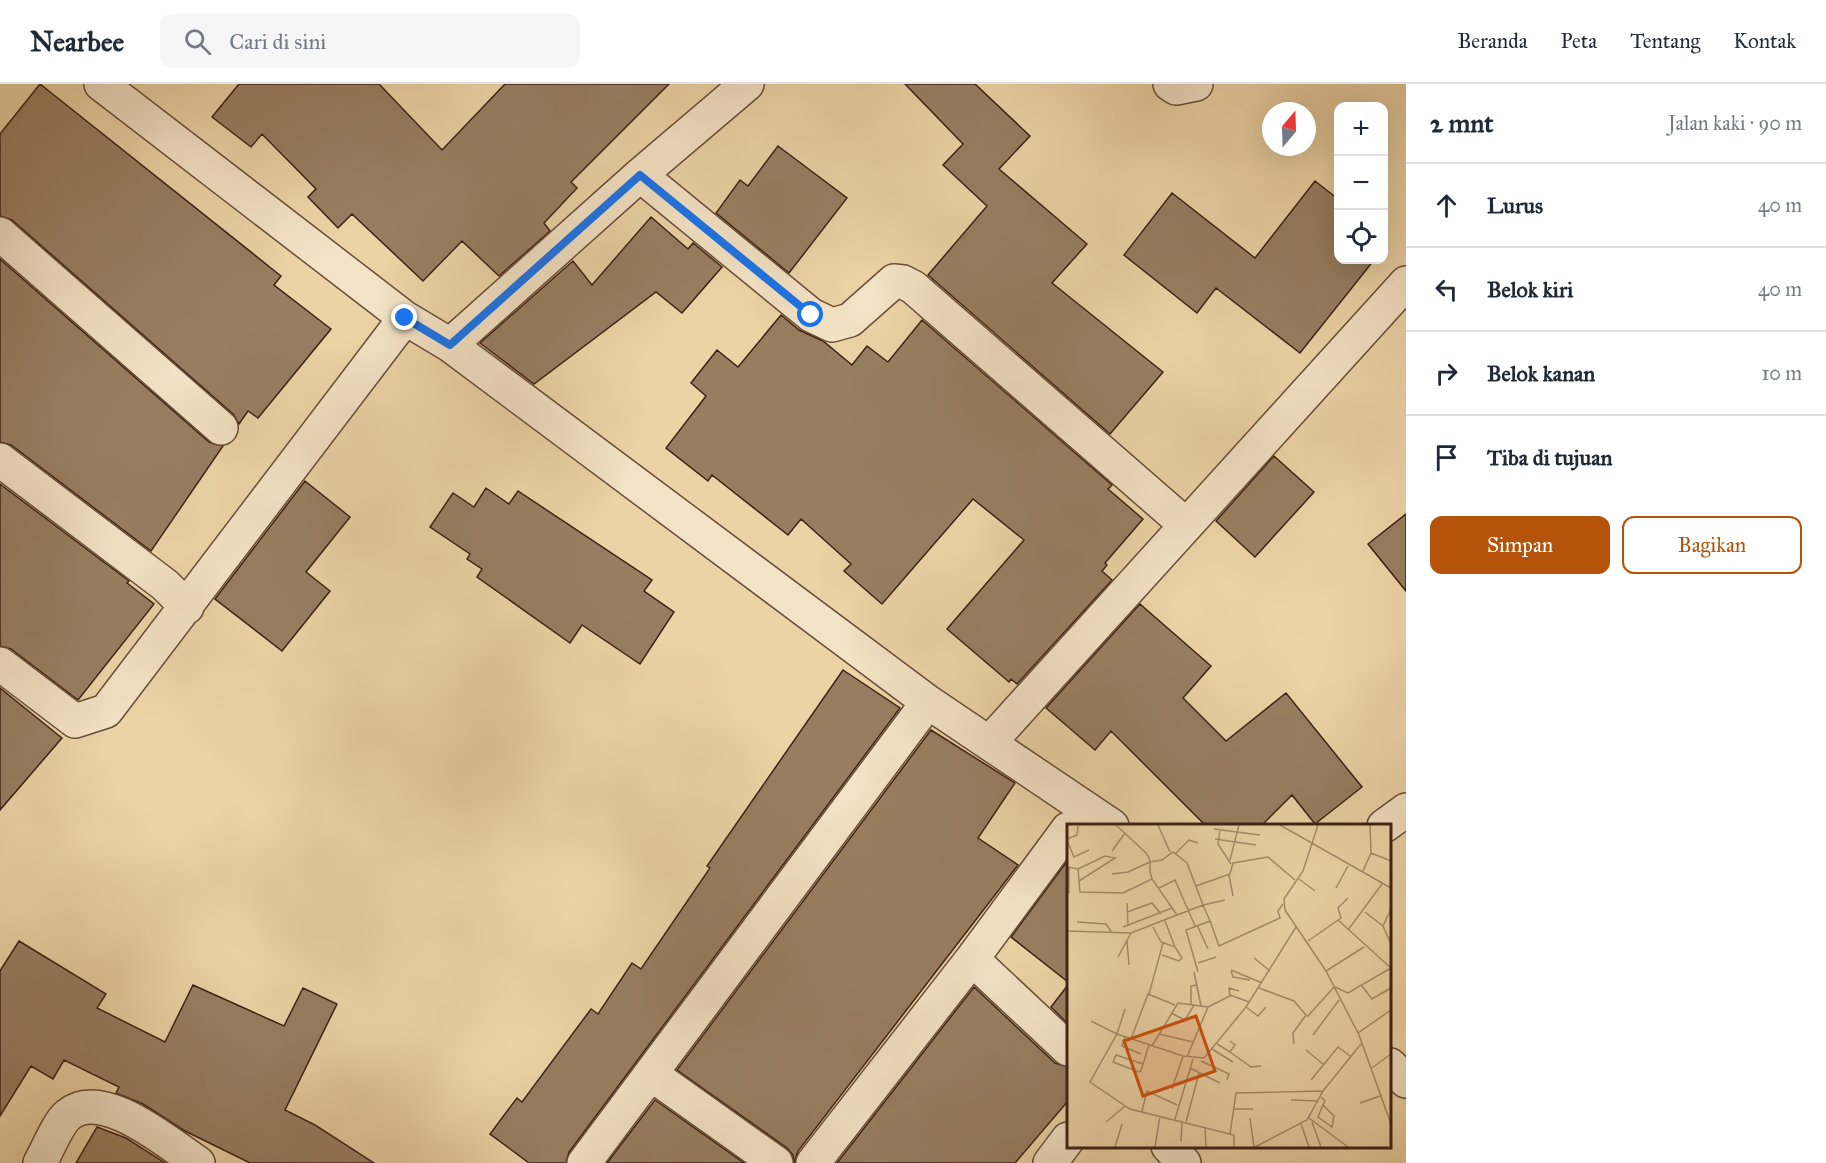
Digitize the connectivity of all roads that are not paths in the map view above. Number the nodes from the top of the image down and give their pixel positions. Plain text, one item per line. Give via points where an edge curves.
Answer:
1 (747, 84) edge
2 (1170, 84) edge
3 (1196, 84) edge
4 (121, 90) edge
5 (640, 175) junction
6 (0, 234) edge
7 (1406, 283) edge
8 (405, 318) junction
9 (450, 345) junction
10 (221, 428) dead end
11 (0, 460) edge
12 (1186, 525) junction
13 (187, 607) junction
14 (0, 664) edge
15 (928, 702) junction
16 (989, 743) junction
17 (1406, 810) edge
18 (1075, 821) edge
19 (1103, 824) edge
20 (1385, 824) edge
21 (1067, 832) edge
22 (972, 958) junction
23 (1067, 1048) edge
24 (1391, 1067) edge
25 (651, 1074) junction
26 (1406, 1081) edge
27 (1067, 1140) edge
28 (1170, 1148) edge
29 (40, 1163) edge
30 (198, 1163) edge
31 (584, 1163) edge
32 (776, 1163) edge
33 (813, 1163) edge
34 (1050, 1163) edge
35 (1184, 1163) edge

1 - 5 street
2 - 3 street via 1176,88
4 - 8 street
5 - 9 street
5 - 12 street via 811,315 832,325 850,320 894,281 913,287
6 - 10 street
7 - 12 street
8 - 9 street
8 - 13 street
9 - 15 street
11 - 13 street via 165,585
12 - 16 street
13 - 14 street via 106,711 75,721
15 - 16 street
15 - 25 street
16 - 18 street
17 - 20 street
18 - 19 street
21 - 22 street
22 - 23 street
22 - 33 street
24 - 26 street
25 - 31 street
25 - 32 street
27 - 34 street
28 - 35 street
29 - 30 street via 66,1116 83,1107 104,1108 129,1117

